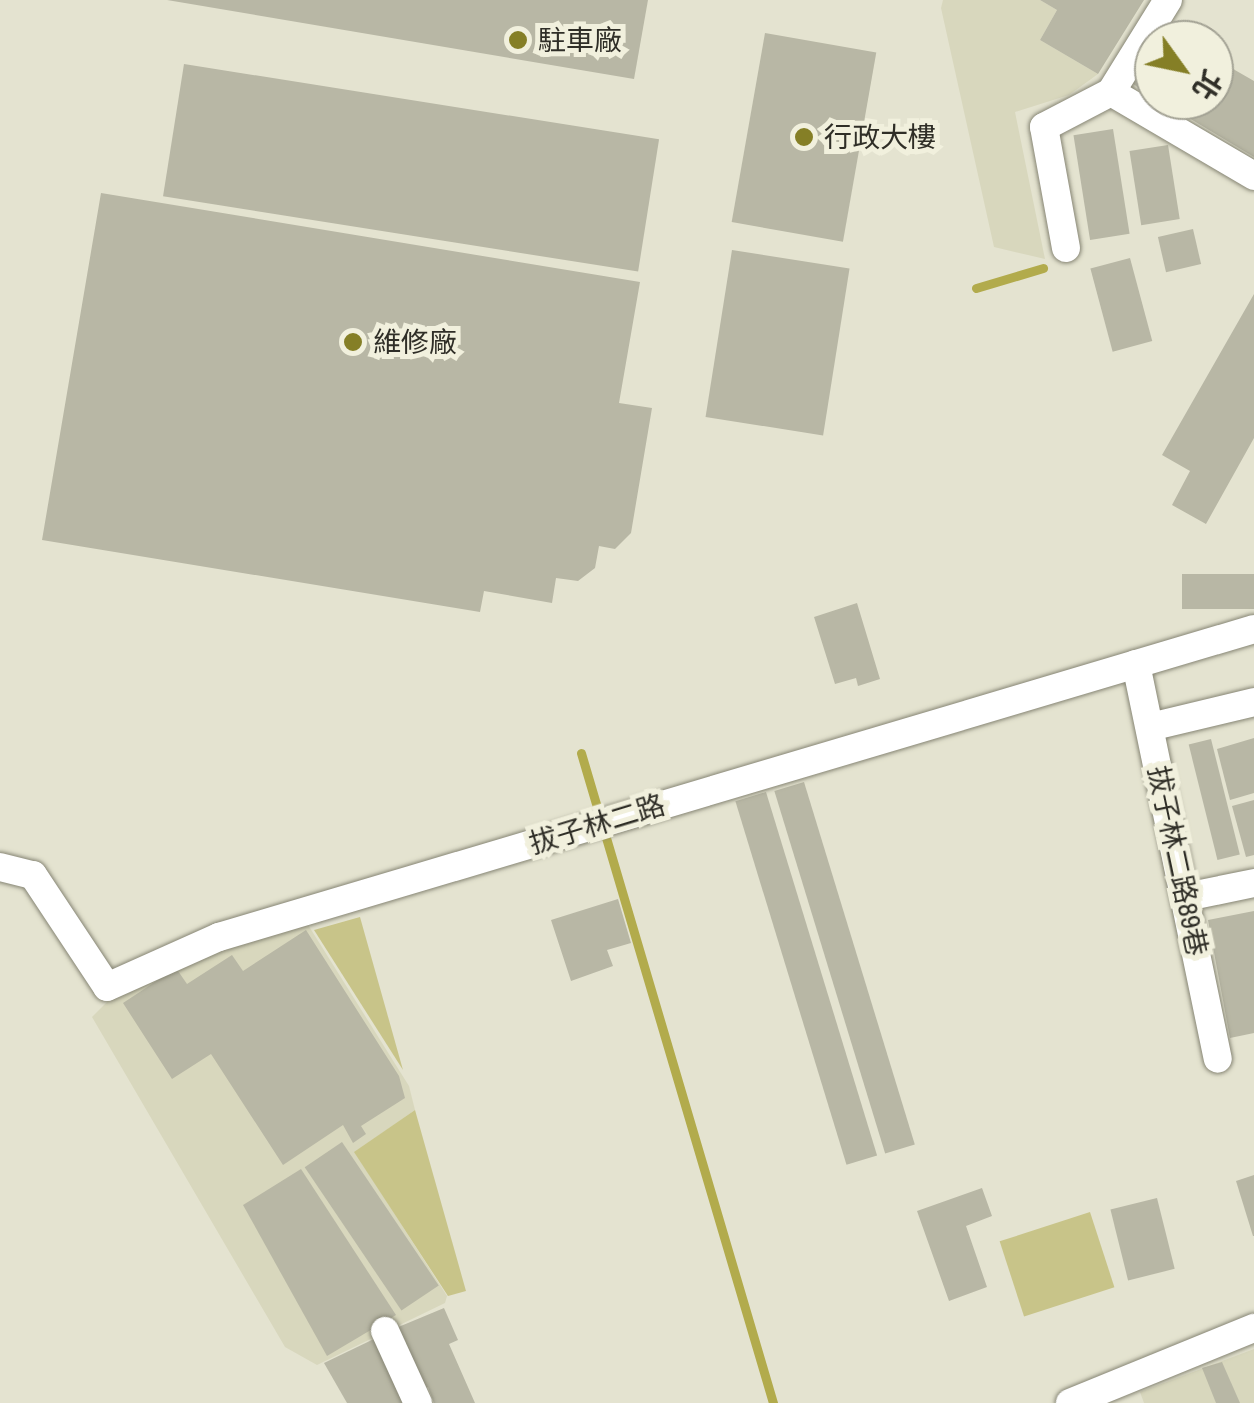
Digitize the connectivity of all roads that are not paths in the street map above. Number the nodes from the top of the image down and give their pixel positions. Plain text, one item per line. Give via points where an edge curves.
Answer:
1 (1168, 0) edge
2 (1111, 92) junction
3 (1254, 176) edge
4 (1066, 248) dead end
5 (1254, 629) edge
6 (1136, 664) junction
7 (1254, 702) edge
8 (1150, 727) junction
9 (0, 866) edge
10 (1254, 883) edge
11 (1186, 897) junction
12 (1218, 1059) dead end
13 (1254, 1328) edge
14 (384, 1331) dead end
15 (418, 1403) edge
16 (1070, 1403) edge

1 - 2 street
2 - 3 street
2 - 4 street via 1044,127
5 - 6 street, 拔子林二路
6 - 8 street, 拔子林二路89巷
6 - 9 street, 拔子林二路 via 219,937 107,986 33,875
7 - 8 street
8 - 11 street, 拔子林二路89巷
10 - 11 street
11 - 12 street, 拔子林二路89巷
13 - 16 street
14 - 15 street

